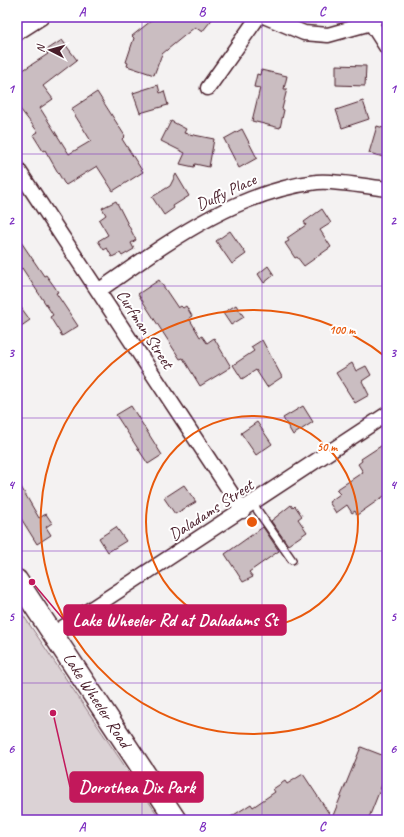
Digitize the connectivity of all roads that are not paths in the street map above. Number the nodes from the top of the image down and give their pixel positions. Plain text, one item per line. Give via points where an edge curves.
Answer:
1 (42, 17) edge
2 (258, 17) edge
3 (266, 17) edge
4 (374, 20) edge
5 (17, 33) edge
6 (387, 48) edge
7 (208, 88) dead end
8 (17, 168) edge
9 (387, 189) edge
10 (98, 291) junction
11 (387, 414) edge
12 (248, 507) junction
13 (292, 560) dead end
14 (17, 580) edge
15 (53, 634) junction
16 (176, 820) edge

1 - 5 street
2 - 7 street
3 - 4 street via 304,32 328,35
4 - 6 street
8 - 10 street, Curfman Street
9 - 10 street, Duffy Place via 319,182 273,190 223,210 172,240
10 - 12 street, Curfman Street
11 - 12 street, Daladams Street
12 - 13 lane
12 - 15 street, Daladams Street
14 - 15 main road, Lake Wheeler Road
15 - 16 main road, Lake Wheeler Road

